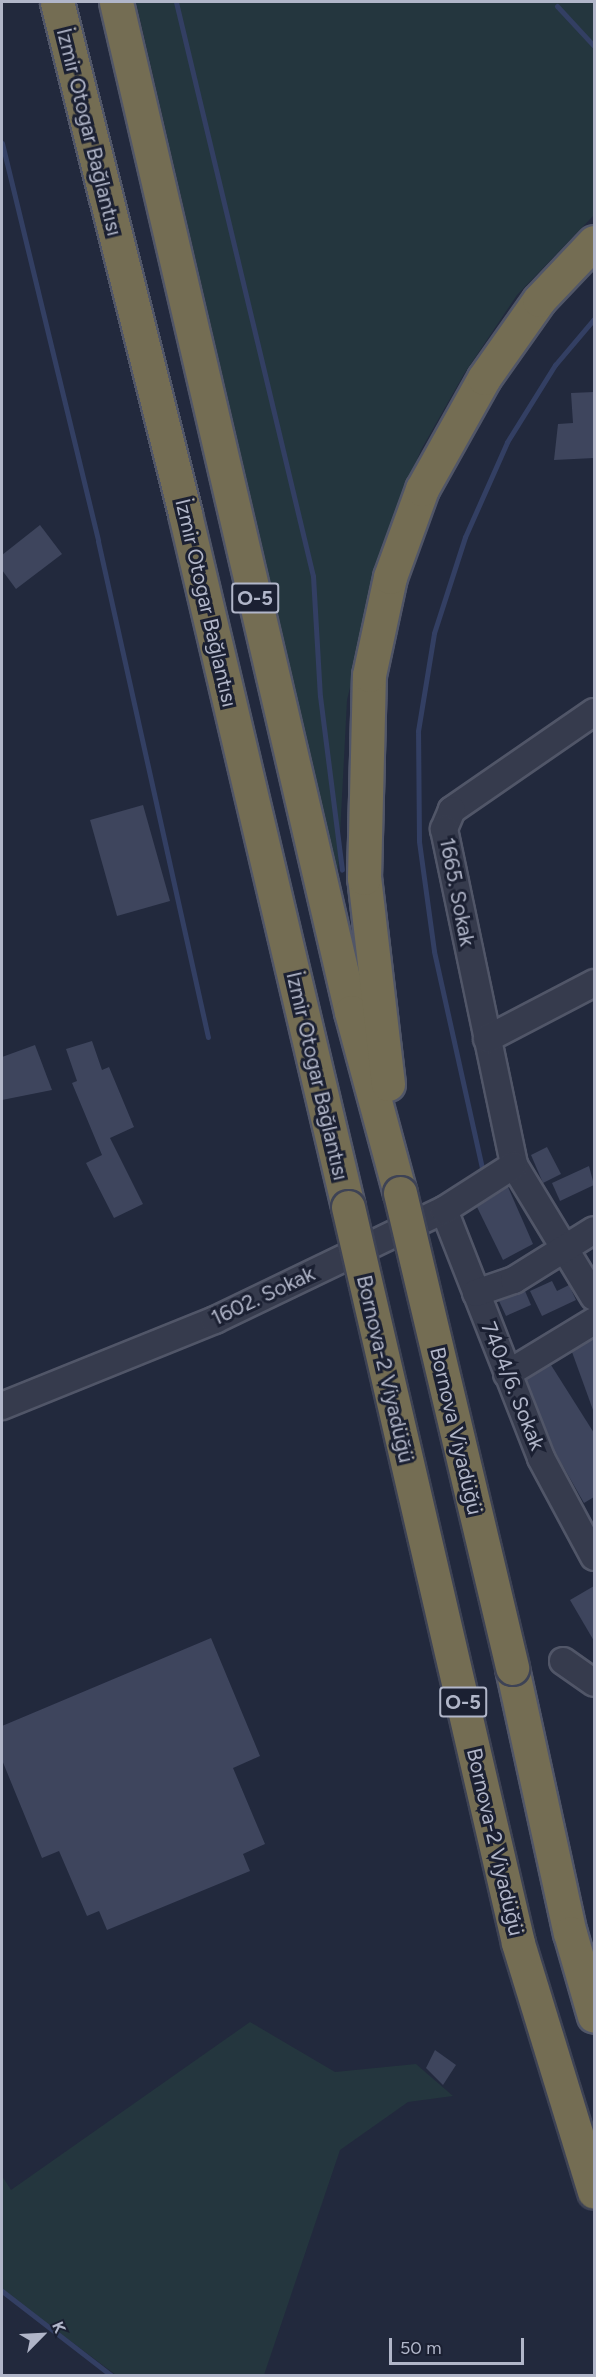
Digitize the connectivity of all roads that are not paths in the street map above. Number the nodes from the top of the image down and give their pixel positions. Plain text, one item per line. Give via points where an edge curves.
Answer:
1 (57, 2) edge
2 (116, 2) edge
3 (594, 242) edge
4 (594, 712) edge
5 (594, 983) edge
6 (487, 1039) junction
7 (514, 1165) junction
8 (400, 1193) junction
9 (348, 1207) joint
10 (444, 1210) junction
11 (594, 1230) edge
12 (567, 1247) junction
13 (476, 1293) junction
14 (594, 1297) edge
15 (594, 1321) edge
16 (507, 1374) junction
17 (2, 1406) edge
18 (594, 1557) edge
19 (563, 1661) dead end
20 (594, 1683) edge
21 (594, 2016) edge
22 (594, 2192) edge

1 - 9 highway, İzmir Otogar Bağlantısı / O-5 via 185,514
2 - 8 highway, O-5 via 351,1012
3 - 8 highway via 539,300 484,378 422,489 390,577 369,675 364,878
4 - 6 street, 1665. Sokak via 452,810 444,829
5 - 6 street
6 - 7 street, 1665. Sokak
7 - 10 street, 1602. Sokak
7 - 12 street
8 - 21 highway, Bornova Viyadüğü / O-5, bridge via 570,1933
9 - 22 highway, Bornova-2 Viyadüğü / O-5, bridge via 518,1943
10 - 13 street, 7404/6. Sokak
10 - 17 street, 1602. Sokak via 215,1320
11 - 12 street
12 - 13 street via 514,1280
12 - 14 street
13 - 16 street, 7404/6. Sokak
15 - 16 street
16 - 18 street, 7404/6. Sokak via 541,1458
19 - 20 street

